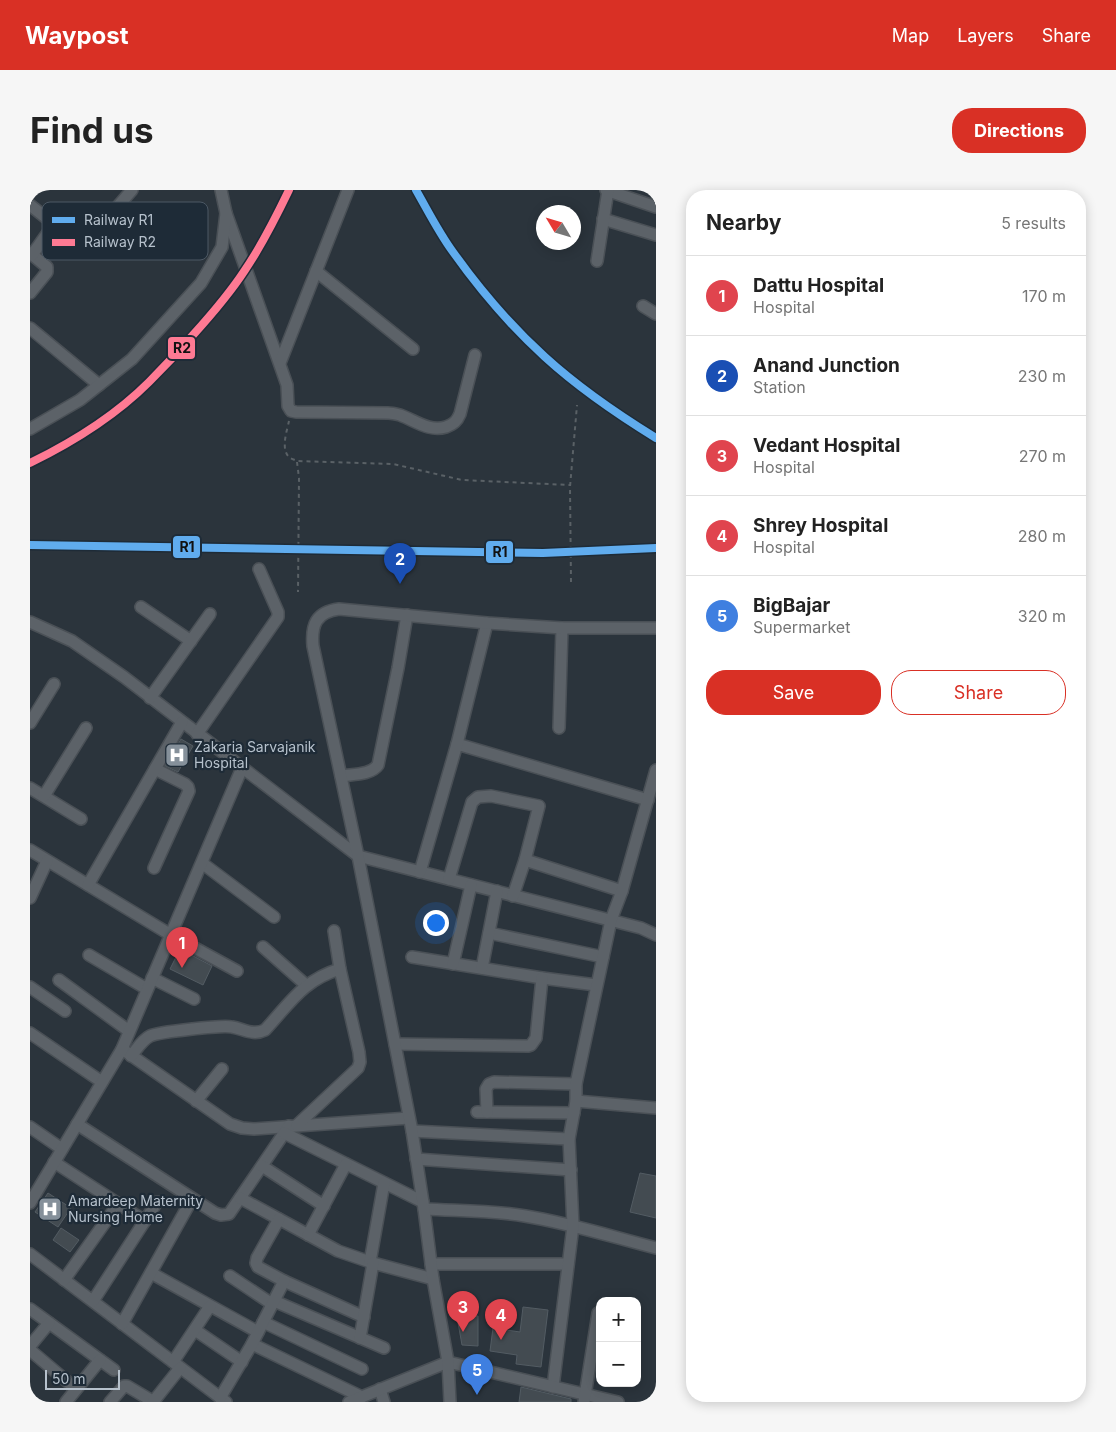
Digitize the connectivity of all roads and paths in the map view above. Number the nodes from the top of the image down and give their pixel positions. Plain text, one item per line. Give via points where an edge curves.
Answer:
1 (132, 190) edge
2 (221, 190) edge
3 (348, 190) edge
4 (607, 190) edge
5 (122, 202) edge
6 (30, 205) edge
7 (656, 207) edge
8 (226, 213) junction
9 (42, 214) edge
10 (603, 219) junction
11 (656, 235) edge
12 (42, 240) edge
13 (31, 254) edge
14 (597, 261) dead end
15 (316, 271) junction
16 (30, 293) edge
17 (643, 306) dead end
18 (656, 314) edge
19 (30, 328) edge
20 (412, 350) dead end
21 (475, 355) dead end
22 (280, 363) junction
23 (99, 386) junction
24 (577, 406) dead end
25 (291, 411) junction
26 (30, 429) edge
27 (297, 461) junction
28 (570, 486) junction
29 (260, 569) dead end
30 (571, 582) dead end
31 (298, 592) dead end
32 (141, 607) dead end
33 (210, 614) dead end
34 (407, 615) junction
35 (30, 622) edge
36 (487, 624) junction
37 (562, 628) junction
38 (656, 628) edge
39 (191, 641) junction
40 (54, 684) dead end
41 (150, 698) junction
42 (182, 722) junction
43 (30, 723) edge
44 (86, 728) dead end
45 (559, 728) dead end
46 (197, 734) junction
47 (457, 744) junction
48 (242, 768) junction
49 (155, 769) junction
50 (656, 770) edge
51 (341, 776) junction
52 (30, 788) edge
53 (44, 796) junction
54 (650, 807) edge
55 (81, 819) dead end
56 (30, 850) edge
57 (358, 856) junction
58 (525, 860) junction
59 (47, 861) junction
60 (202, 863) junction
61 (154, 868) dead end
62 (420, 872) junction
63 (450, 879) junction
64 (471, 884) junction
65 (88, 885) junction
66 (498, 891) junction
67 (622, 891) junction
68 (513, 896) junction
69 (30, 898) edge
70 (274, 916) dead end
71 (611, 920) junction
72 (334, 931) dead end
73 (489, 933) junction
74 (171, 935) junction
75 (656, 935) edge
76 (263, 947) dead end
77 (89, 955) dead end
78 (412, 957) dead end
79 (602, 957) junction
80 (453, 964) junction
81 (482, 968) junction
82 (340, 969) junction
83 (237, 971) dead end
84 (152, 978) junction
85 (542, 978) junction
86 (59, 980) dead end
87 (306, 985) junction
88 (596, 985) junction
89 (30, 987) edge
90 (147, 989) junction
91 (194, 999) dead end
92 (65, 1011) dead end
93 (129, 1031) junction
94 (30, 1033) edge
95 (394, 1044) junction
96 (126, 1052) junction
97 (222, 1068) dead end
98 (102, 1082) junction
99 (576, 1084) junction
100 (196, 1101) junction
101 (575, 1107) junction
102 (656, 1108) edge
103 (409, 1118) junction
104 (77, 1124) junction
105 (30, 1127) edge
106 (290, 1128) junction
107 (412, 1132) junction
108 (569, 1139) junction
109 (62, 1149) junction
110 (416, 1159) junction
111 (54, 1162) junction
112 (346, 1164) junction
113 (262, 1166) junction
114 (571, 1170) junction
115 (384, 1183) junction
116 (240, 1198) junction
117 (192, 1199) junction
118 (30, 1202) edge
119 (157, 1202) dead end
120 (118, 1204) junction
121 (324, 1206) junction
122 (423, 1206) junction
123 (279, 1219) junction
124 (145, 1221) junction
125 (573, 1226) junction
126 (308, 1235) junction
127 (656, 1248) edge
128 (30, 1254) edge
129 (371, 1263) junction
130 (431, 1264) junction
131 (568, 1264) junction
132 (151, 1273) junction
133 (230, 1276) dead end
134 (433, 1279) junction
135 (64, 1280) junction
136 (284, 1281) junction
137 (93, 1302) junction
138 (273, 1302) junction
139 (210, 1306) junction
140 (30, 1309) edge
141 (364, 1317) junction
142 (49, 1323) junction
143 (122, 1324) junction
144 (596, 1326) edge
145 (261, 1327) junction
146 (195, 1330) junction
147 (360, 1338) junction
148 (252, 1344) junction
149 (30, 1348) edge
150 (384, 1348) dead end
151 (100, 1360) junction
152 (242, 1362) junction
153 (448, 1362) junction
154 (177, 1365) junction
155 (362, 1369) dead end
156 (114, 1370) dead end
157 (553, 1387) junction
158 (76, 1389) junction
159 (380, 1389) junction
160 (362, 1397) junction
161 (585, 1398) edge
162 (223, 1400) edge
163 (66, 1402) edge
164 (110, 1402) edge
165 (153, 1402) edge
166 (349, 1402) edge
167 (384, 1402) edge
168 (450, 1402) edge
169 (618, 1402) edge

1 - 5 street
2 - 8 street
3 - 15 street
4 - 7 street
4 - 10 street
6 - 9 street
8 - 22 street
8 - 23 street via 222,247 200,283 132,359
10 - 11 street
10 - 14 street
12 - 13 street
13 - 16 street via 47,267 47,272
15 - 20 street
15 - 22 street
17 - 18 street
19 - 23 street
21 - 25 street via 460,414 451,425 430,428 388,413
22 - 25 street
23 - 26 street
24 - 28 path
25 - 27 path via 286,452
27 - 28 path via 393,464 462,480
27 - 31 path
28 - 30 path
29 - 46 street via 278,617
32 - 39 street
33 - 39 street
34 - 36 street
34 - 51 street via 378,764 370,772
34 - 51 street via 339,609 330,610 315,623 313,646
35 - 41 street via 72,642
36 - 37 street
36 - 47 street
37 - 38 street
37 - 45 street
39 - 41 street
40 - 43 street
41 - 42 street
42 - 46 street
42 - 49 street
44 - 53 street
46 - 48 street
47 - 54 street
47 - 62 street
48 - 57 street
48 - 60 street
49 - 61 street via 185,784 188,791
49 - 65 street
50 - 54 street
51 - 57 street
52 - 53 street
53 - 55 street
54 - 67 street
56 - 59 street
57 - 62 street
57 - 95 street
58 - 63 street via 539,806 491,796 478,797 472,802
58 - 67 street
58 - 68 street
59 - 65 street
59 - 69 street
60 - 70 street
60 - 74 street
62 - 63 street
63 - 64 street
64 - 66 street
64 - 80 street
65 - 74 street
66 - 68 street
66 - 73 street
67 - 71 street
68 - 71 street
71 - 75 street
71 - 79 street
72 - 82 street
73 - 79 street
73 - 81 street
74 - 83 street
74 - 84 street
76 - 87 street
77 - 90 street
78 - 80 street
79 - 88 street
80 - 81 street
81 - 85 street
82 - 87 street
82 - 106 street via 360,1062 358,1068
84 - 90 street
84 - 91 street
85 - 88 street
85 - 95 street via 536,1038 532,1045
86 - 93 street
87 - 96 street via 259,1033 229,1026 156,1034
88 - 99 street
89 - 92 street
90 - 93 street
93 - 96 street
94 - 98 street
95 - 103 street
96 - 98 street
96 - 100 street
97 - 100 street
98 - 104 street
99 - 101 street
99 - 101 street via 494,1082 486,1089 482,1112
100 - 106 street via 230,1124 242,1128
101 - 102 street
101 - 108 street
103 - 106 street
103 - 107 street
104 - 109 street
104 - 117 street
105 - 109 street
106 - 112 street
106 - 113 street
107 - 108 street
107 - 110 street
108 - 114 street
109 - 111 street
110 - 114 street
110 - 122 street
111 - 118 street
111 - 120 street
112 - 115 street
112 - 121 street
113 - 116 street
113 - 121 street
114 - 125 street
115 - 122 street
115 - 129 street
116 - 117 street via 229,1214 221,1215
116 - 123 street
117 - 132 street
119 - 124 street
120 - 124 street
120 - 135 street
121 - 126 street
122 - 125 street via 526,1216
122 - 130 street
123 - 126 street
123 - 136 street via 256,1263
124 - 137 street
125 - 127 street
125 - 131 street
126 - 129 street
128 - 135 street
129 - 134 street
129 - 141 street
130 - 131 street
130 - 134 street
131 - 157 street
132 - 139 street
132 - 143 street
133 - 138 street
134 - 153 street
135 - 137 street
136 - 138 street
136 - 141 street
137 - 143 street
138 - 145 street
138 - 147 street
139 - 145 street
139 - 146 street
140 - 142 street
141 - 147 street
142 - 149 street
142 - 151 street
143 - 154 street
144 - 161 street
145 - 148 street
145 - 155 street
146 - 152 street
146 - 154 street
147 - 150 street
148 - 152 street
148 - 160 street
149 - 158 street
151 - 156 street
151 - 158 street
152 - 162 street
153 - 157 street
153 - 159 street
153 - 168 street
154 - 162 street
154 - 165 street
157 - 161 street
158 - 163 street
159 - 160 street
159 - 167 street
160 - 166 street
161 - 169 street
164 - 165 street via 124,1386

